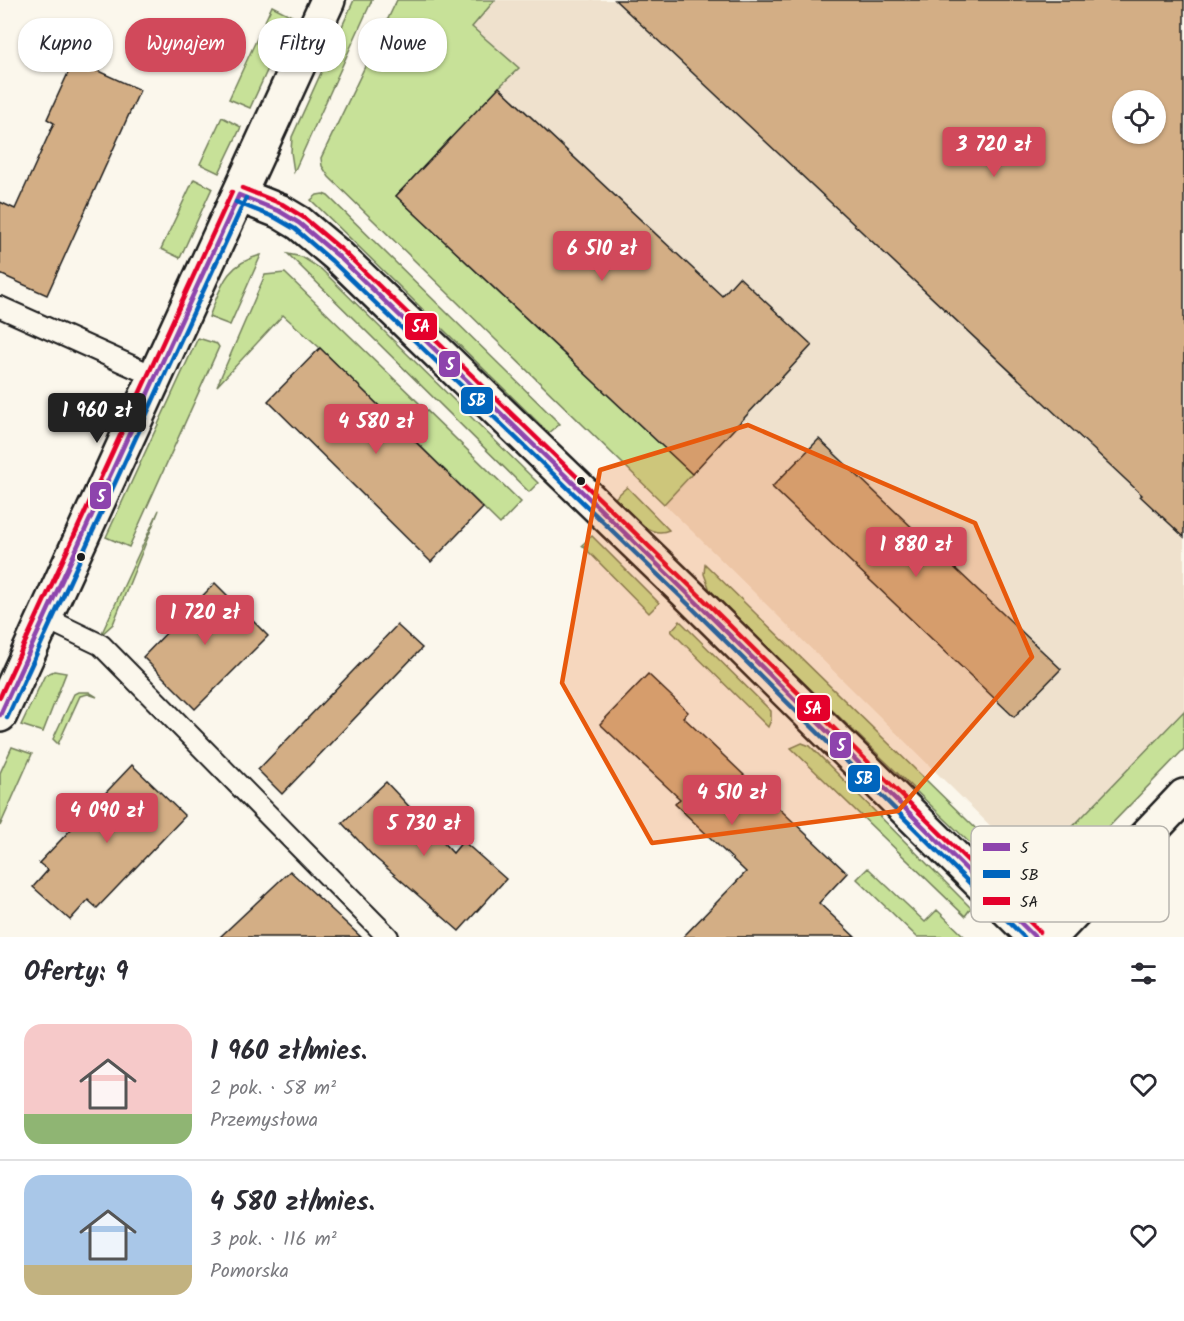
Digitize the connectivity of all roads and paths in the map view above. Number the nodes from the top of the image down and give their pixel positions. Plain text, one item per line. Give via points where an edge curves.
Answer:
1 (328, 0) edge
2 (239, 195) junction
3 (0, 307) edge
4 (156, 377) junction
5 (45, 618) junction
6 (0, 715) edge
7 (1184, 796) edge
8 (1155, 826) edge
9 (971, 874) edge
10 (1020, 922) edge
11 (1064, 922) edge
12 (387, 937) edge
13 (1035, 937) edge
14 (1050, 937) edge

1 - 2 street
2 - 4 street
2 - 9 street via 299,223 360,277
3 - 4 lane
4 - 5 street
5 - 6 street
5 - 12 lane via 101,645
7 - 8 street
10 - 13 street
11 - 14 street

